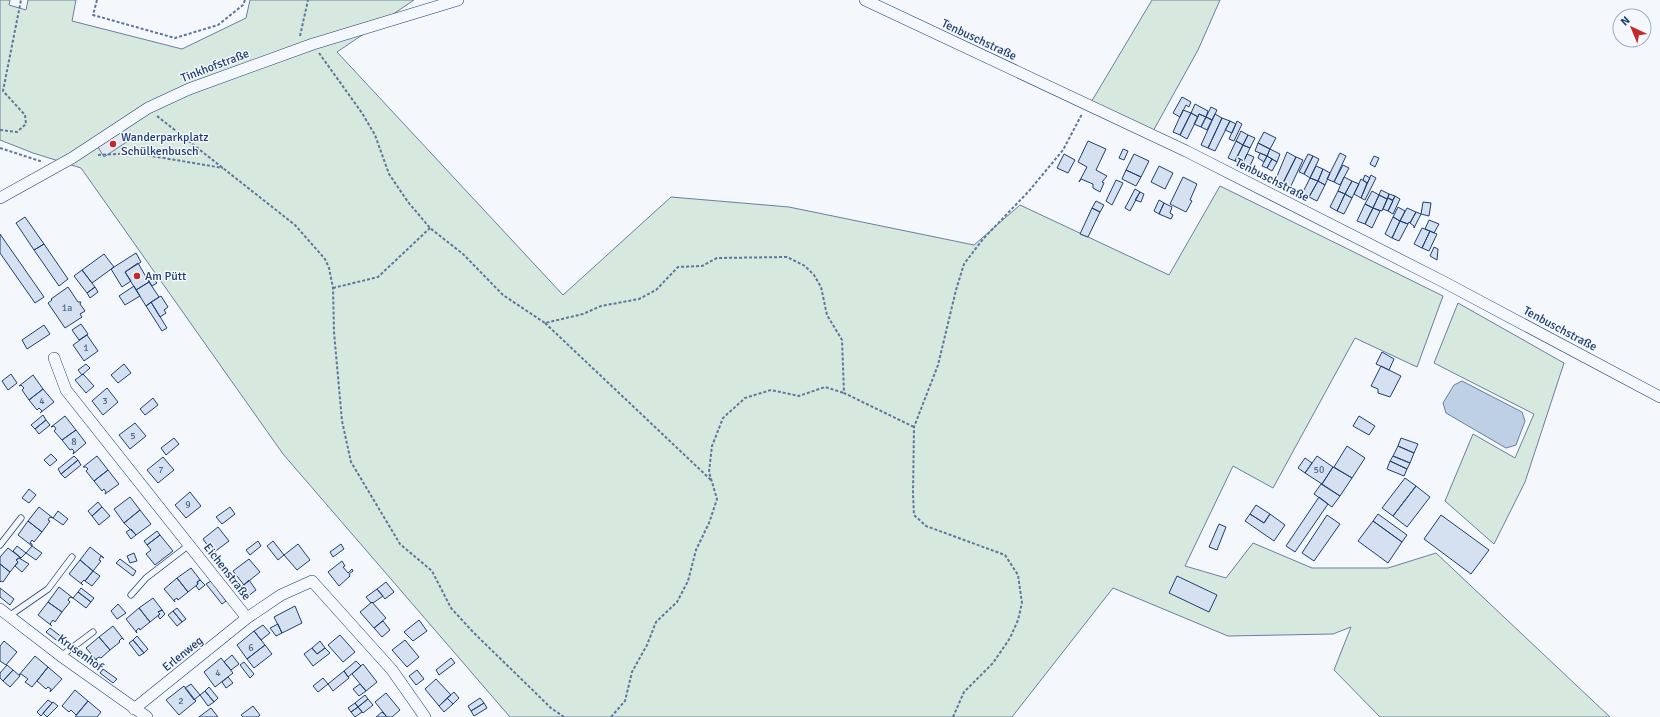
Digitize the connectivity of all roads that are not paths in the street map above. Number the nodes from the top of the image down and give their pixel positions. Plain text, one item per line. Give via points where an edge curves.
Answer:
1 (458, 0) edge
2 (865, 0) edge
3 (0, 198) edge
4 (54, 358) dead end
5 (1660, 398) edge
6 (21, 518) dead end
7 (0, 545) edge
8 (189, 545) junction
9 (72, 557) dead end
10 (131, 595) dead end
11 (0, 609) edge
12 (9, 616) junction
13 (247, 618) junction
14 (93, 632) dead end
15 (61, 656) junction
16 (134, 709) junction
17 (147, 717) edge
18 (425, 717) edge

1 - 3 street, Tinkhofstraße via 313,44 189,89 148,108 77,154
2 - 5 street, Tenbuschstraße via 1186,151 1442,281
4 - 8 street, Eichenstraße via 66,390
6 - 7 lane
8 - 10 lane via 146,578
8 - 13 street, Eichenstraße
9 - 12 lane via 48,589
11 - 12 street, Krusenhof
12 - 15 street, Krusenhof
13 - 16 street, Erlenweg
13 - 18 street, Eichenstraße via 281,595 312,581 392,670
14 - 15 lane
15 - 16 street, Krusenhof
16 - 17 street, Krusenhof

